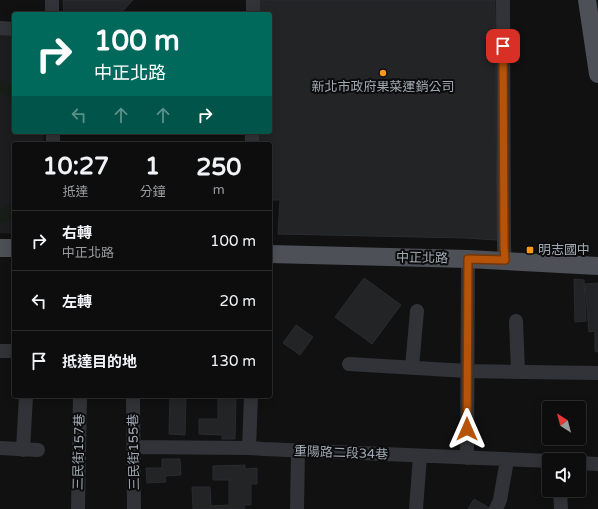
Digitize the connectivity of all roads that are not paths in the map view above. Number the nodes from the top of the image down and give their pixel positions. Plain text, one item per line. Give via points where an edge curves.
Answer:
1 (52, 0) edge
2 (253, 0) edge
3 (503, 0) edge
4 (587, 0) edge
5 (52, 12) edge
6 (253, 12) edge
7 (0, 28) edge
8 (12, 29) edge
9 (598, 74) edge
10 (0, 248) edge
11 (12, 248) edge
12 (272, 254) edge
13 (468, 259) junction
14 (505, 260) junction
15 (598, 266) edge
16 (417, 311) dead end
17 (516, 321) dead end
18 (0, 351) edge
19 (12, 351) edge
20 (349, 364) dead end
21 (412, 367) junction
22 (467, 371) junction
23 (518, 371) junction
24 (598, 373) edge
25 (26, 398) edge
26 (80, 398) edge
27 (133, 398) edge
28 (251, 398) edge
29 (134, 447) junction
30 (0, 448) edge
31 (249, 448) junction
32 (23, 450) junction
33 (38, 450) dead end
34 (298, 451) junction
35 (420, 456) junction
36 (467, 458) junction
37 (507, 460) junction
38 (542, 462) edge
39 (586, 463) edge
40 (598, 464) edge
41 (560, 497) edge
42 (78, 509) edge
43 (134, 509) edge
44 (297, 509) edge
45 (416, 509) edge
46 (496, 509) edge
47 (561, 509) edge

1 - 5 street
2 - 6 street
3 - 14 street
4 - 9 main road
7 - 8 street
10 - 11 main road
12 - 13 main road, 中正北路
13 - 14 main road, 中正北路
13 - 22 street
14 - 15 main road, 中正北路
16 - 21 street
17 - 23 street
18 - 19 street
20 - 21 street
21 - 22 street
22 - 23 street
22 - 36 street
23 - 24 street
25 - 32 street
26 - 42 street, 三民街157巷
27 - 29 street, 三民街155巷
28 - 31 street
29 - 31 street, 重陽路二段34巷
29 - 43 street, 三民街155巷
30 - 32 street
31 - 34 street, 重陽路二段34巷
32 - 33 street
34 - 35 street, 重陽路二段34巷
34 - 44 street
35 - 36 street, 重陽路二段34巷
35 - 45 street
36 - 37 street, 重陽路二段34巷
37 - 38 street, 重陽路二段34巷
37 - 46 street
39 - 40 street
41 - 47 street

